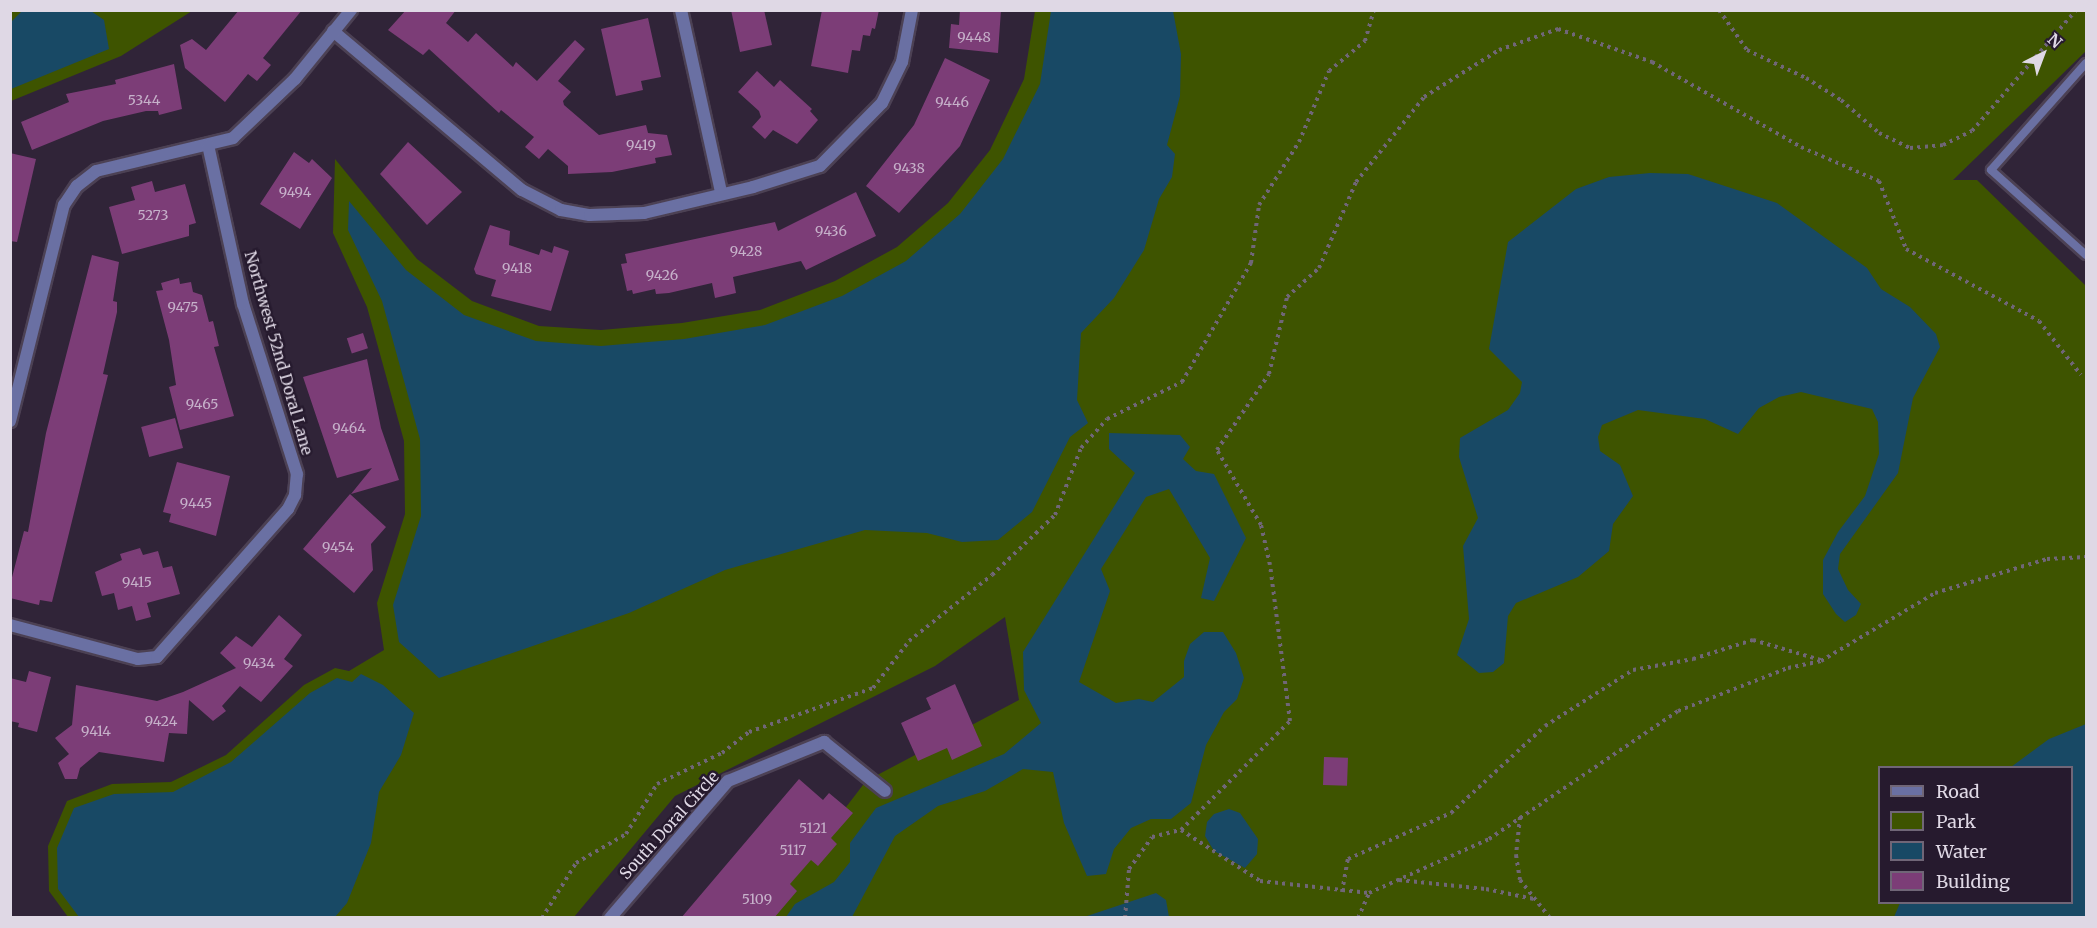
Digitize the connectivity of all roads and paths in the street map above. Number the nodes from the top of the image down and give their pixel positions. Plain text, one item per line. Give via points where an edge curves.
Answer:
1 (351, 10) edge
2 (681, 10) edge
3 (912, 10) edge
4 (1374, 10) edge
5 (1719, 10) edge
6 (2076, 10) edge
7 (333, 31) junction
8 (2086, 63) edge
9 (208, 145) junction
10 (721, 192) junction
11 (2086, 255) edge
12 (2080, 375) dead end
13 (10, 421) edge
14 (2086, 557) edge
15 (10, 625) edge
16 (1821, 661) junction
17 (885, 791) dead end
18 (1520, 816) junction
19 (1181, 831) junction
20 (1398, 880) junction
21 (1342, 892) junction
22 (1369, 893) junction
23 (1534, 899) junction
24 (543, 918) edge
25 (610, 918) edge
26 (1125, 918) edge
27 (1358, 918) edge
28 (1550, 918) edge

1 - 7 street
2 - 10 street
3 - 10 street via 902,62 882,103 820,166 753,188
4 - 24 path via 1365,41 1329,71 1299,142 1259,205 1251,263 1182,382 1107,419 1081,448 1055,515 992,575 909,641 873,688 749,732 722,753 657,784 626,834 576,862
5 - 6 path via 1747,50 1806,78 1841,100 1879,133 1910,148 1943,145 1972,131
7 - 9 street via 262,113 233,138
7 - 10 street via 522,190 561,210 590,215 644,213
8 - 11 lane via 1991,170
9 - 13 street via 96,171 77,186 64,206
9 - 15 street, Northwest 52nd Doral Lane via 243,304 297,474 295,495 288,509 157,657 138,659
12 - 19 path via 2039,321 1906,249 1879,181 1801,147 1652,62 1558,29 1498,50 1424,97 1356,182 1319,268 1287,297 1269,374 1217,450 1261,525 1270,565 1290,721
14 - 16 path via 2047,559 1935,593
16 - 18 path via 1788,668 1678,711
16 - 21 path via 1753,640 1693,659 1633,670 1545,726 1451,813 1348,859
17 - 25 street, South Doral Circle via 824,742 728,781
18 - 20 path via 1488,839
18 - 23 path via 1516,855 1520,880
19 - 21 path via 1260,880
19 - 26 path via 1152,837 1129,869
20 - 22 path
20 - 23 path via 1486,889
21 - 22 path
22 - 27 path
23 - 28 path

